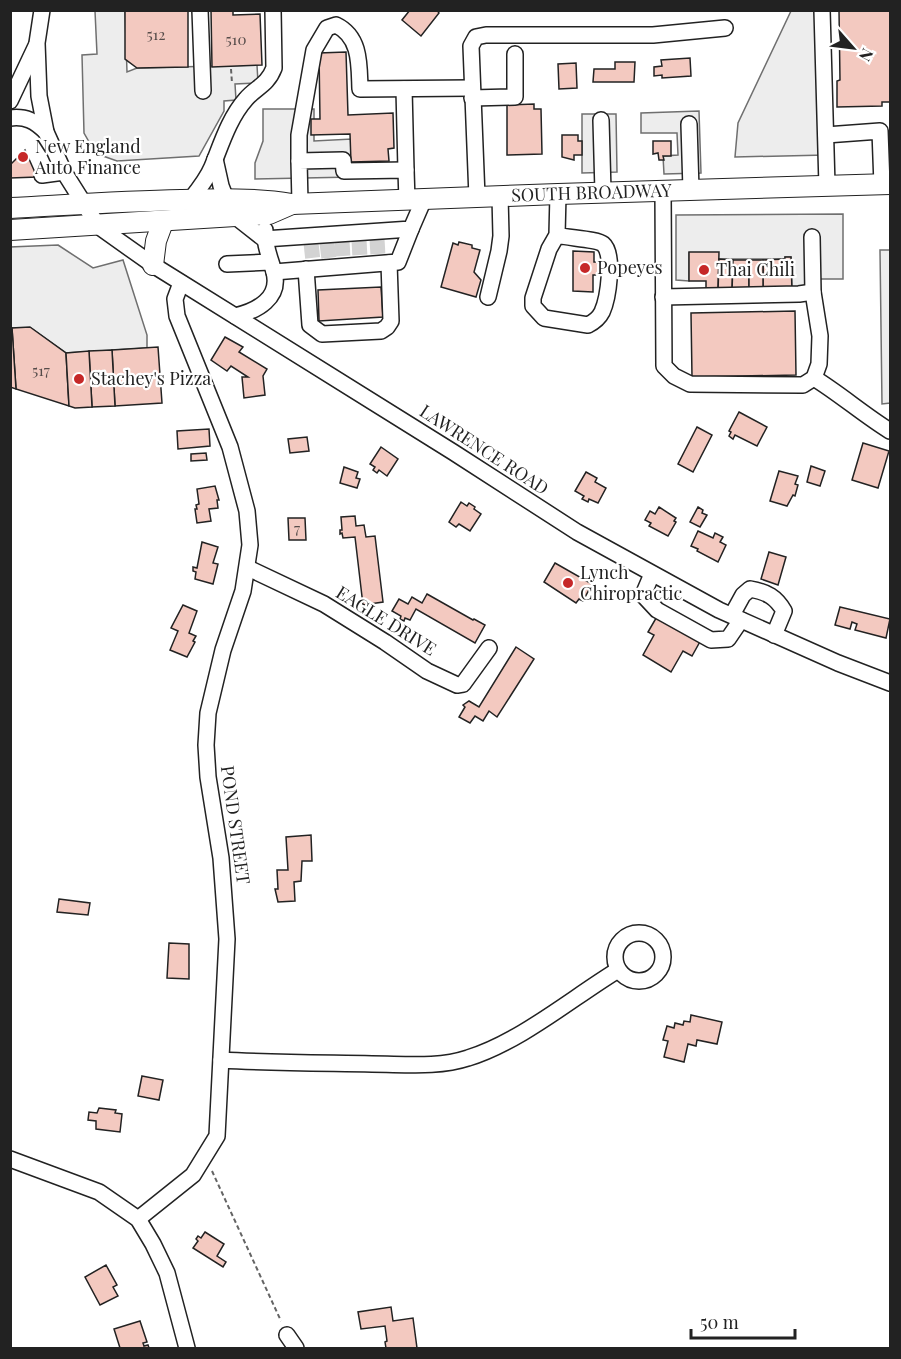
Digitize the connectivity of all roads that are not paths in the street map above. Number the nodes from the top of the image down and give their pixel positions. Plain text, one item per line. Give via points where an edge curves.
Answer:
1 (42, 10) edge
2 (200, 10) edge
3 (273, 10) edge
4 (822, 10) edge
5 (725, 28) dead end
6 (37, 43) junction
7 (515, 54) dead end
8 (404, 89) junction
9 (203, 91) dead end
10 (472, 93) junction
11 (10, 100) edge
12 (10, 118) edge
13 (601, 120) dead end
14 (689, 124) dead end
15 (885, 131) edge
16 (46, 132) junction
17 (826, 135) junction
18 (215, 159) junction
19 (299, 161) junction
20 (406, 170) junction
21 (64, 172) junction
22 (42, 174) dead end
23 (886, 184) edge
24 (827, 186) junction
25 (691, 190) junction
26 (663, 191) junction
27 (603, 192) junction
28 (558, 194) junction
29 (500, 196) junction
30 (477, 197) junction
31 (191, 199) junction
32 (226, 199) junction
33 (415, 200) junction
34 (296, 203) junction
35 (84, 204) junction
36 (10, 208) edge
37 (269, 214) junction
38 (236, 217) junction
39 (163, 222) junction
40 (98, 226) junction
41 (411, 229) junction
42 (10, 230) edge
43 (556, 235) junction
44 (812, 237) dead end
45 (264, 239) junction
46 (382, 261) junction
47 (227, 264) dead end
48 (153, 266) junction
49 (311, 266) junction
50 (272, 267) junction
51 (181, 283) junction
52 (813, 292) junction
53 (488, 297) dead end
54 (663, 297) junction
55 (235, 316) junction
56 (813, 378) junction
57 (891, 431) edge
58 (248, 568) junction
59 (652, 574) junction
60 (736, 618) junction
61 (774, 635) junction
62 (489, 648) dead end
63 (891, 683) edge
64 (618, 970) dead end
65 (221, 1060) junction
66 (10, 1159) edge
67 (138, 1219) junction
68 (287, 1335) road end
69 (187, 1348) edge
70 (296, 1348) edge

1 - 6 street
2 - 9 street
3 - 18 street via 274,68 265,84 251,93 240,108
4 - 17 street
5 - 10 street via 653,35 476,37 471,46
6 - 11 street
6 - 16 street, LAWRENCE ROAD via 39,96
7 - 10 street via 515,97
8 - 10 street
8 - 19 street via 360,89 358,53 351,37 336,25 327,28 314,50 299,135
8 - 20 street
10 - 30 street
12 - 16 street via 28,118
13 - 27 street
14 - 25 street
15 - 17 street
15 - 23 street
16 - 21 street, LAWRENCE ROAD
17 - 24 street
18 - 31 street
18 - 32 street
19 - 20 street via 343,160 344,171
19 - 34 street
20 - 33 street
21 - 22 street
21 - 35 street, LAWRENCE ROAD
23 - 24 main road, SOUTH BROADWAY
24 - 25 main road, SOUTH BROADWAY
25 - 26 main road, SOUTH BROADWAY
26 - 27 main road, SOUTH BROADWAY
26 - 54 street
27 - 28 main road, SOUTH BROADWAY
28 - 29 main road, SOUTH BROADWAY
28 - 43 street
29 - 30 main road, SOUTH BROADWAY
29 - 53 street via 500,251
30 - 33 main road, SOUTH BROADWAY
31 - 32 main road, SOUTH BROADWAY
31 - 35 main road, SOUTH BROADWAY
32 - 34 main road, SOUTH BROADWAY
33 - 34 main road, SOUTH BROADWAY
33 - 41 street
34 - 37 main road, SOUTH BROADWAY
35 - 36 main road, SOUTH BROADWAY
35 - 40 street, LAWRENCE ROAD
37 - 38 main road, SOUTH BROADWAY
37 - 45 street
38 - 39 main road, SOUTH BROADWAY
38 - 45 street
39 - 40 main road, SOUTH BROADWAY
39 - 48 main road
40 - 42 main road, SOUTH BROADWAY
40 - 48 street, LAWRENCE ROAD
41 - 45 street via 326,239
41 - 46 street via 398,262
43 - 43 street via 533,306 544,318 588,325 601,314 606,300 607,249 596,240
44 - 52 street
45 - 50 street
46 - 49 street
46 - 49 street via 391,321 381,331 315,331 310,325
47 - 50 street
48 - 51 street, LAWRENCE ROAD
49 - 50 street
50 - 55 street via 272,295 255,310
51 - 55 street, LAWRENCE ROAD
51 - 58 street, POND STREET via 175,299 177,316 230,447 248,511
52 - 54 street
52 - 56 street via 820,336 818,372
54 - 56 street via 664,366 674,376 698,385 803,385
55 - 59 street, LAWRENCE ROAD via 577,532
56 - 57 street
58 - 62 street, EAGLE DRIVE via 324,604 427,671 457,685 464,684
58 - 65 street, POND STREET via 208,713 208,777 226,906
59 - 60 street, LAWRENCE ROAD
59 - 60 street via 643,595 657,610 711,640 728,639
60 - 61 street, LAWRENCE ROAD
60 - 61 street via 743,595 750,590 765,592 784,611
61 - 63 street, LAWRENCE ROAD
64 - 65 street via 511,1038 455,1061 403,1064
65 - 67 street, POND STREET via 217,1136 193,1175
66 - 67 street via 99,1192
67 - 69 street via 167,1273
68 - 70 street

